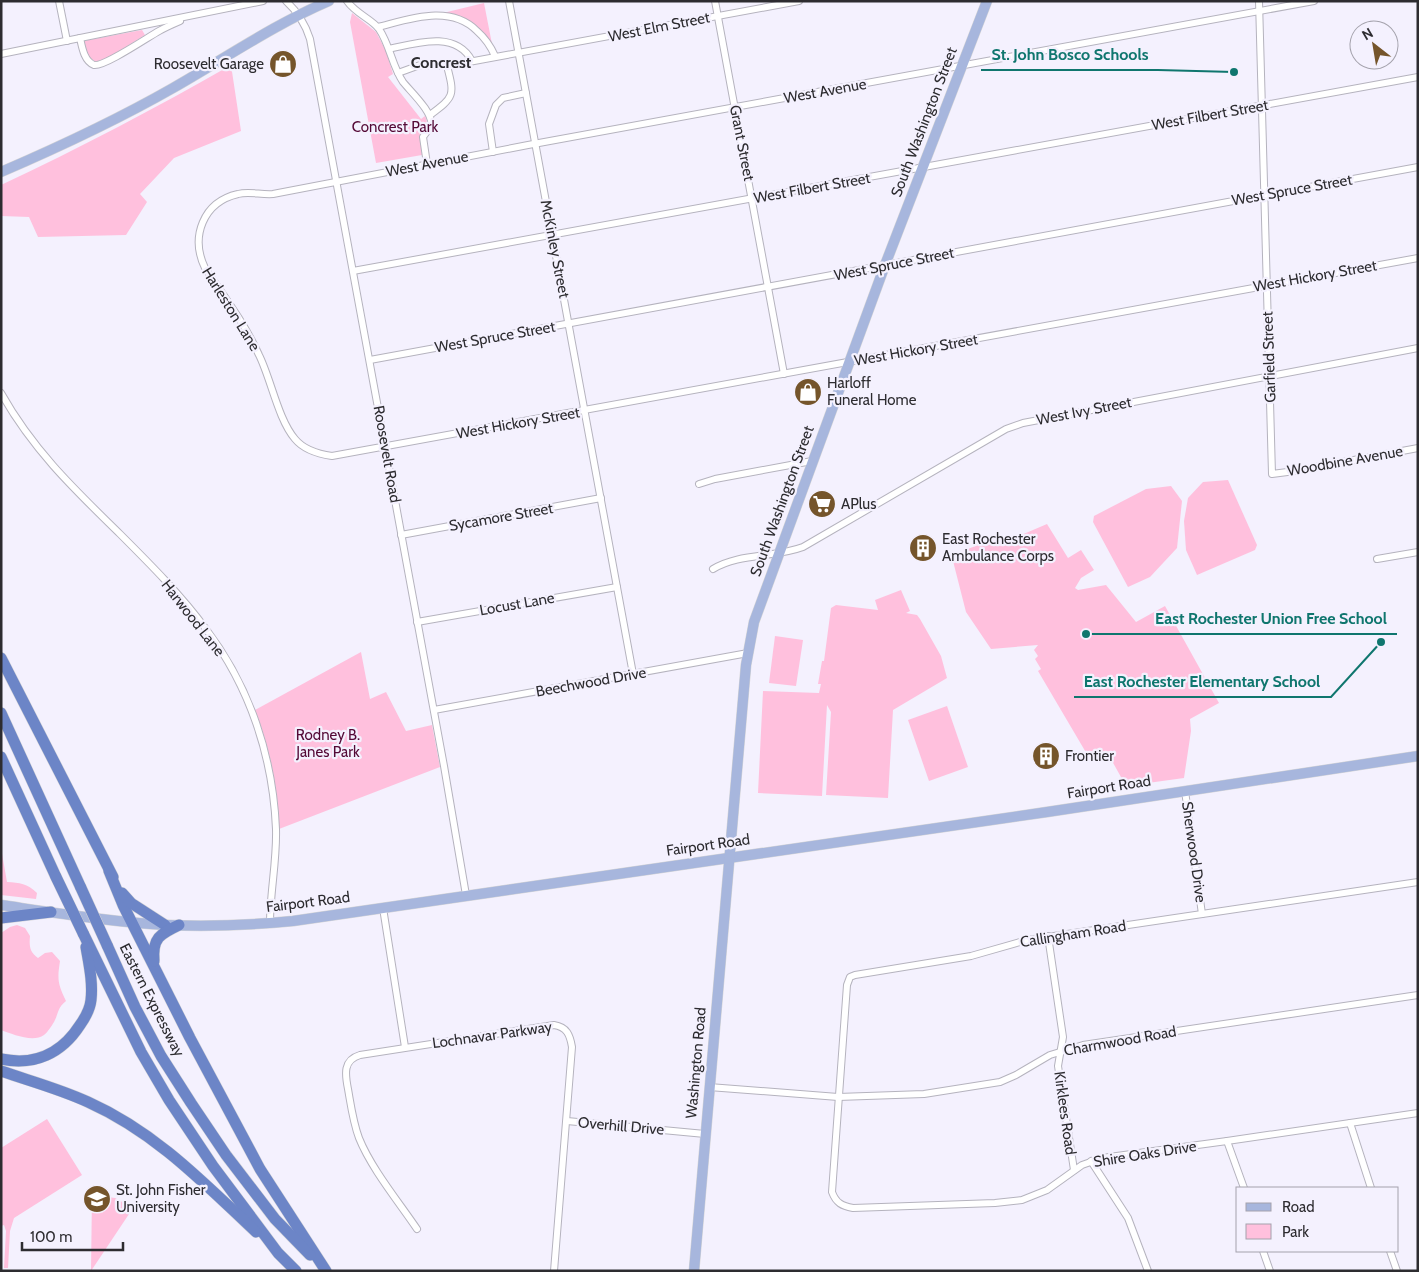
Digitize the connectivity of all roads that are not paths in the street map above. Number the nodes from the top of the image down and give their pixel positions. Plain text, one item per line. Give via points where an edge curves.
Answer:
1 (59, 1) edge
2 (263, 1) edge
3 (286, 1) edge
4 (329, 1) edge
5 (347, 1) edge
6 (509, 1) edge
7 (716, 1) edge
8 (799, 1) edge
9 (987, 1) edge
10 (1259, 1) edge
11 (1314, 1) edge
12 (1259, 11) junction
13 (299, 15) junction
14 (192, 16) junction
15 (718, 16) junction
16 (143, 26) junction
17 (378, 27) junction
18 (150, 36) junction
19 (80, 38) junction
20 (67, 41) junction
21 (389, 49) junction
22 (519, 53) junction
23 (1, 54) edge
24 (495, 56) junction
25 (472, 61) junction
26 (447, 66) junction
27 (962, 66) junction
28 (398, 73) junction
29 (1418, 77) edge
30 (526, 93) junction
31 (1262, 105) junction
32 (735, 107) junction
33 (430, 116) junction
34 (535, 144) junction
35 (493, 152) junction
36 (427, 164) junction
37 (1418, 167) edge
38 (922, 168) junction
39 (1, 172) edge
40 (336, 181) junction
41 (1265, 195) junction
42 (752, 199) junction
43 (552, 236) junction
44 (1418, 258) edge
45 (885, 265) junction
46 (353, 272) junction
47 (1267, 285) junction
48 (768, 287) junction
49 (569, 324) junction
50 (1418, 348) edge
51 (370, 360) junction
52 (850, 362) junction
53 (784, 374) junction
54 (1270, 375) junction
55 (1, 393) edge
56 (585, 411) junction
57 (386, 447) junction
58 (1418, 448) edge
59 (812, 462) junction
60 (1272, 474) joint
61 (699, 484) dead end
62 (601, 498) junction
63 (401, 535) junction
64 (779, 552) junction
65 (1418, 552) edge
66 (1376, 559) dead end
67 (712, 569) dead end
68 (617, 586) junction
69 (417, 622) junction
70 (748, 653) junction
71 (1, 658) edge
72 (634, 674) junction
73 (434, 710) junction
74 (1, 713) edge
75 (1418, 756) edge
76 (1, 757) edge
77 (1185, 791) junction
78 (729, 857) junction
79 (109, 872) junction
80 (1418, 882) edge
81 (466, 895) junction
82 (1, 905) edge
83 (383, 908) junction
84 (51, 912) junction
85 (1202, 914) junction
86 (1, 918) edge
87 (133, 922) junction
88 (270, 923) junction
89 (165, 925) junction
90 (179, 925) junction
91 (83, 933) junction
92 (1048, 936) junction
93 (156, 972) junction
94 (1418, 995) edge
95 (405, 1047) junction
96 (1061, 1051) junction
97 (1, 1059) edge
98 (1, 1071) edge
99 (709, 1087) junction
100 (838, 1097) junction
101 (1418, 1113) edge
102 (567, 1121) junction
103 (1350, 1122) junction
104 (705, 1134) junction
105 (1227, 1141) junction
106 (1091, 1161) junction
107 (1074, 1170) junction
108 (1244, 1187) edge
109 (1371, 1187) edge
110 (417, 1229) dead end
111 (1263, 1252) edge
112 (1390, 1252) edge
113 (278, 1253) junction
114 (296, 1271) edge
115 (326, 1271) edge
116 (554, 1271) edge
117 (694, 1271) edge
118 (1148, 1271) edge
119 (1270, 1271) edge
120 (1397, 1271) edge

1 - 20 street
2 - 14 street
3 - 13 street, Roosevelt Road
4 - 13 main road
5 - 17 street
6 - 22 street, McKinley Street
7 - 15 street, Grant Street
8 - 15 street, West Elm Street
9 - 27 main road, South Washington Street
10 - 12 street, Garfield Street
11 - 12 street, West Avenue
12 - 27 street, West Avenue
12 - 31 street, Garfield Street
13 - 39 main road via 94,130
13 - 40 street, Roosevelt Road via 310,39
14 - 16 street
14 - 18 street
15 - 22 street, West Elm Street
15 - 32 street, Grant Street
16 - 18 street
16 - 19 street
17 - 21 street
17 - 24 street via 426,16 459,19 482,36
18 - 19 street via 98,65 88,60
19 - 20 street
20 - 23 street
21 - 25 street via 425,41 448,42 464,49
21 - 28 street
22 - 24 street, West Elm Street
22 - 30 street, McKinley Street
24 - 25 street, West Elm Street
25 - 26 street, West Elm Street
26 - 28 street, West Elm Street via 420,65
26 - 33 street via 451,97
27 - 32 street, West Avenue
27 - 38 main road, South Washington Street
28 - 33 street
29 - 31 street, West Filbert Street
30 - 34 street, McKinley Street
30 - 35 street via 503,98 496,105 489,124
31 - 38 street, West Filbert Street
31 - 41 street, Garfield Street
32 - 34 street, West Avenue
32 - 42 street, Grant Street
33 - 36 street via 431,126 423,137
34 - 35 street, West Avenue
34 - 43 street, McKinley Street
35 - 36 street, West Avenue
36 - 40 street, West Avenue
37 - 41 street, West Spruce Street
38 - 42 street, West Filbert Street
38 - 45 main road, South Washington Street
40 - 46 street, Roosevelt Road
40 - 57 street, Harleston Lane via 273,194 230,196 206,216 200,227 198,248 205,268 258,352 285,423 295,439 310,450 332,456
41 - 45 street, West Spruce Street
41 - 47 street, Garfield Street
42 - 43 street, West Filbert Street
42 - 48 street, Grant Street
43 - 46 street, West Filbert Street
43 - 49 street, McKinley Street
44 - 47 street, West Hickory Street
45 - 48 street, West Spruce Street
45 - 52 main road, South Washington Street
46 - 51 street, Roosevelt Road
47 - 52 street, West Hickory Street
47 - 54 street, Garfield Street
48 - 49 street, West Spruce Street
48 - 53 street, Grant Street
49 - 51 street, West Spruce Street
49 - 56 street, McKinley Street
50 - 54 street, West Ivy Street
51 - 57 street, Roosevelt Road
52 - 53 street, West Hickory Street
52 - 59 main road, South Washington Street
53 - 56 street, West Hickory Street
54 - 60 street, Garfield Street
54 - 64 street, West Ivy Street via 1015,426 803,547
55 - 88 street, Harwood Lane via 44,456 193,612 238,679 256,720 274,801 276,851
56 - 57 street, West Hickory Street
56 - 62 street, McKinley Street
57 - 63 street, Roosevelt Road
58 - 60 street, Woodbine Avenue
59 - 61 street
59 - 64 main road, South Washington Street
62 - 63 street, Sycamore Street
62 - 68 street, McKinley Street
63 - 69 street, Roosevelt Road
64 - 67 street, West Ivy Street via 723,562
64 - 70 main road, South Washington Street via 754,622
65 - 66 street
68 - 69 street, Locust Lane
68 - 72 street, McKinley Street
69 - 73 street, Roosevelt Road
70 - 72 street, Beechwood Drive
70 - 78 main road, South Washington Street
71 - 79 highway
72 - 73 street, Beechwood Drive
73 - 81 street, Roosevelt Road
74 - 115 highway, Eastern Expressway, bridge via 161,1056 226,1155 275,1219
75 - 77 main road, Fairport Road
76 - 91 highway, Eastern Expressway, bridge
77 - 78 main road, Fairport Road
77 - 85 street, Sherwood Drive
78 - 81 main road, Fairport Road
78 - 99 main road, Washington Road
79 - 87 highway
79 - 89 highway via 131,903
80 - 85 street, Callingham Road
81 - 83 main road, Fairport Road
82 - 84 main road, Fairport Road
83 - 88 main road, Fairport Road
83 - 95 street
84 - 86 highway
84 - 87 main road, Fairport Road
85 - 92 street, Callingham Road
87 - 89 main road, Fairport Road
87 - 93 highway
88 - 90 main road, Fairport Road
89 - 90 main road, Fairport Road
90 - 93 highway via 155,940
91 - 97 highway via 91,978 90,1002 80,1026 72,1038 53,1053 12,1062
91 - 113 highway, Eastern Expressway via 141,1052 169,1100
92 - 96 street, Kirklees Road via 1064,1038
92 - 100 street, Callingham Road via 971,956 850,977
93 - 115 highway via 260,1169
94 - 96 street, Charmwood Road
95 - 102 street, Lochnavar Parkway via 554,1025 563,1028 569,1034 572,1047
95 - 110 street, Lochnavar Parkway via 356,1056 347,1063 346,1072 353,1119 365,1150
96 - 100 street, Charmwood Road via 992,1084 924,1094
96 - 107 street, Kirklees Road via 1058,1066
98 - 113 highway via 87,1101 154,1140 189,1168
99 - 100 street, Charmwood Road
99 - 104 main road, Washington Road
100 - 107 street, Shire Oaks Drive via 832,1192 837,1202 847,1207 1015,1201 1047,1190
101 - 103 street, Shire Oaks Drive
102 - 104 street, Overhill Drive
102 - 116 street, Lochnavar Parkway
103 - 105 street, Shire Oaks Drive
103 - 109 street
104 - 117 main road, Washington Road
105 - 106 street, Shire Oaks Drive
105 - 108 street
106 - 107 street, Shire Oaks Drive
106 - 118 street, Kirklees Road via 1128,1218
111 - 119 street
112 - 120 street
113 - 114 highway, Eastern Expressway

